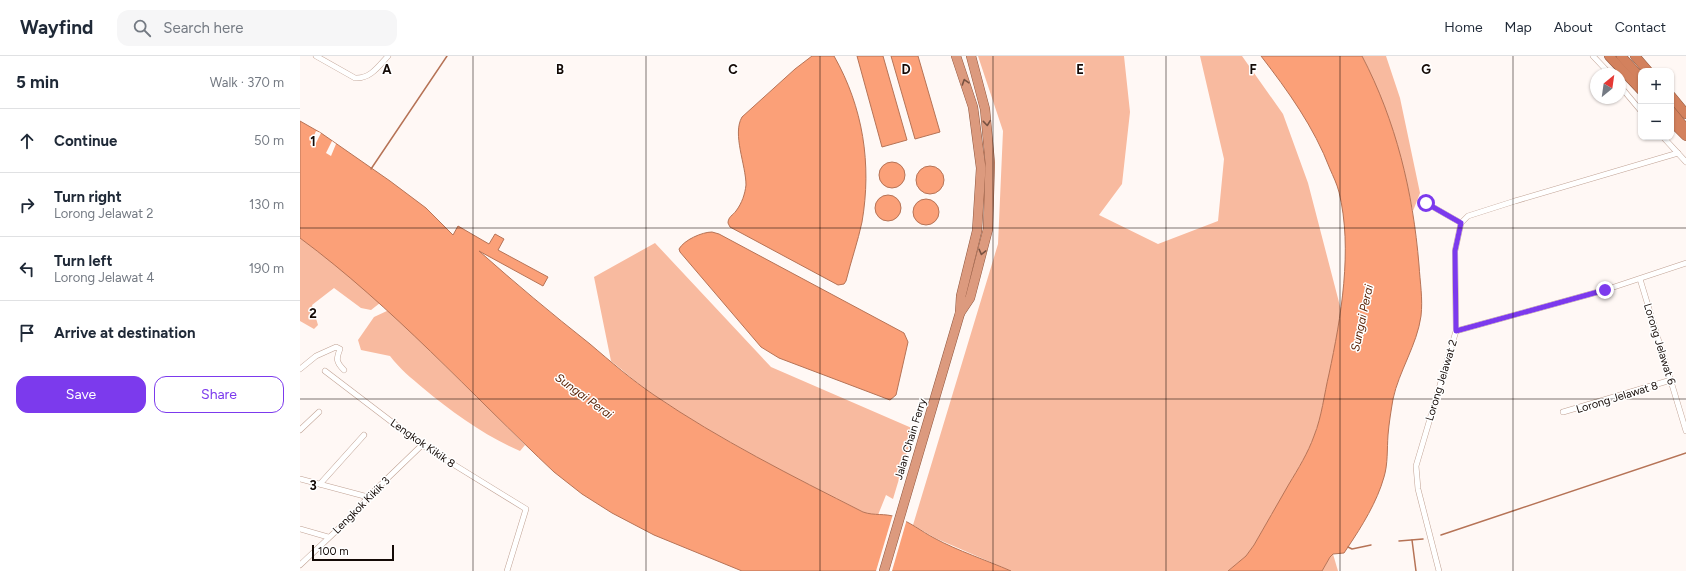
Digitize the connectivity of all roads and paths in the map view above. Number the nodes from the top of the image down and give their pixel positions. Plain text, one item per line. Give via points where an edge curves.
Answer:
1 (316, 56) edge
2 (388, 56) edge
3 (956, 56) edge
4 (971, 56) edge
5 (1593, 56) edge
6 (1609, 56) edge
7 (1621, 56) edge
8 (1635, 56) edge
9 (1604, 68) edge
10 (1645, 68) edge
11 (1638, 75) edge
12 (1638, 87) edge
13 (1626, 93) edge
14 (1674, 100) edge
15 (1638, 107) edge
16 (1686, 114) edge
17 (1674, 115) edge
18 (1674, 124) edge
19 (1686, 129) edge
20 (1686, 136) edge
21 (1666, 140) edge
22 (1678, 153) junction
23 (1686, 162) edge
24 (1426, 203) dead end
25 (1461, 223) junction
26 (1686, 263) edge
27 (1640, 279) junction
28 (960, 313) junction
29 (1456, 331) junction
30 (300, 370) edge
31 (344, 370) dead end
32 (325, 371) dead end
33 (1671, 380) junction
34 (318, 412) dead end
35 (1563, 412) dead end
36 (300, 430) edge
37 (1686, 431) edge
38 (364, 435) dead end
39 (422, 445) junction
40 (300, 478) edge
41 (320, 484) junction
42 (368, 498) junction
43 (300, 529) edge
44 (328, 537) junction
45 (300, 565) edge
46 (507, 571) edge
47 (884, 571) edge
48 (1439, 571) edge

1 - 2 street via 361,79 368,76
28 -> 3 highway, Jalan Chain Ferry via 961,296 977,231 981,168 973,107
4 -> 28 highway, Jalan Chain Ferry via 985,109 990,163 988,229 970,298
5 - 9 street
6 - 12 highway
7 - 11 highway
8 - 10 highway
13 - 15 street
14 - 16 highway
17 - 19 highway
18 - 20 highway
21 - 22 street
22 - 23 street
22 - 25 street via 1514,201 1468,216
24 - 25 street
25 - 29 street, Lorong Jelawat 2 via 1455,251
26 - 27 street
27 - 29 street
27 - 33 street, Lorong Jelawat 6
28 - 47 highway, Jalan Chain Ferry
29 - 48 street, Lorong Jelawat 2 via 1416,466 1418,489
30 - 31 street via 316,356 336,347 340,349 336,358 337,363
32 - 39 street, Lengkok Kikik 8
33 - 35 street, Lorong Jelawat 8
33 - 37 street, Lorong Jelawat 6
34 - 36 street
38 - 41 street
39 - 42 street, Lengkok Kikik 3
39 - 46 street, Lengkok Kikik 8 via 526,509
40 - 41 street
41 - 42 street
42 - 44 street, Lengkok Kikik 3
43 - 44 street
44 - 45 street, Lengkok Kikik 3

